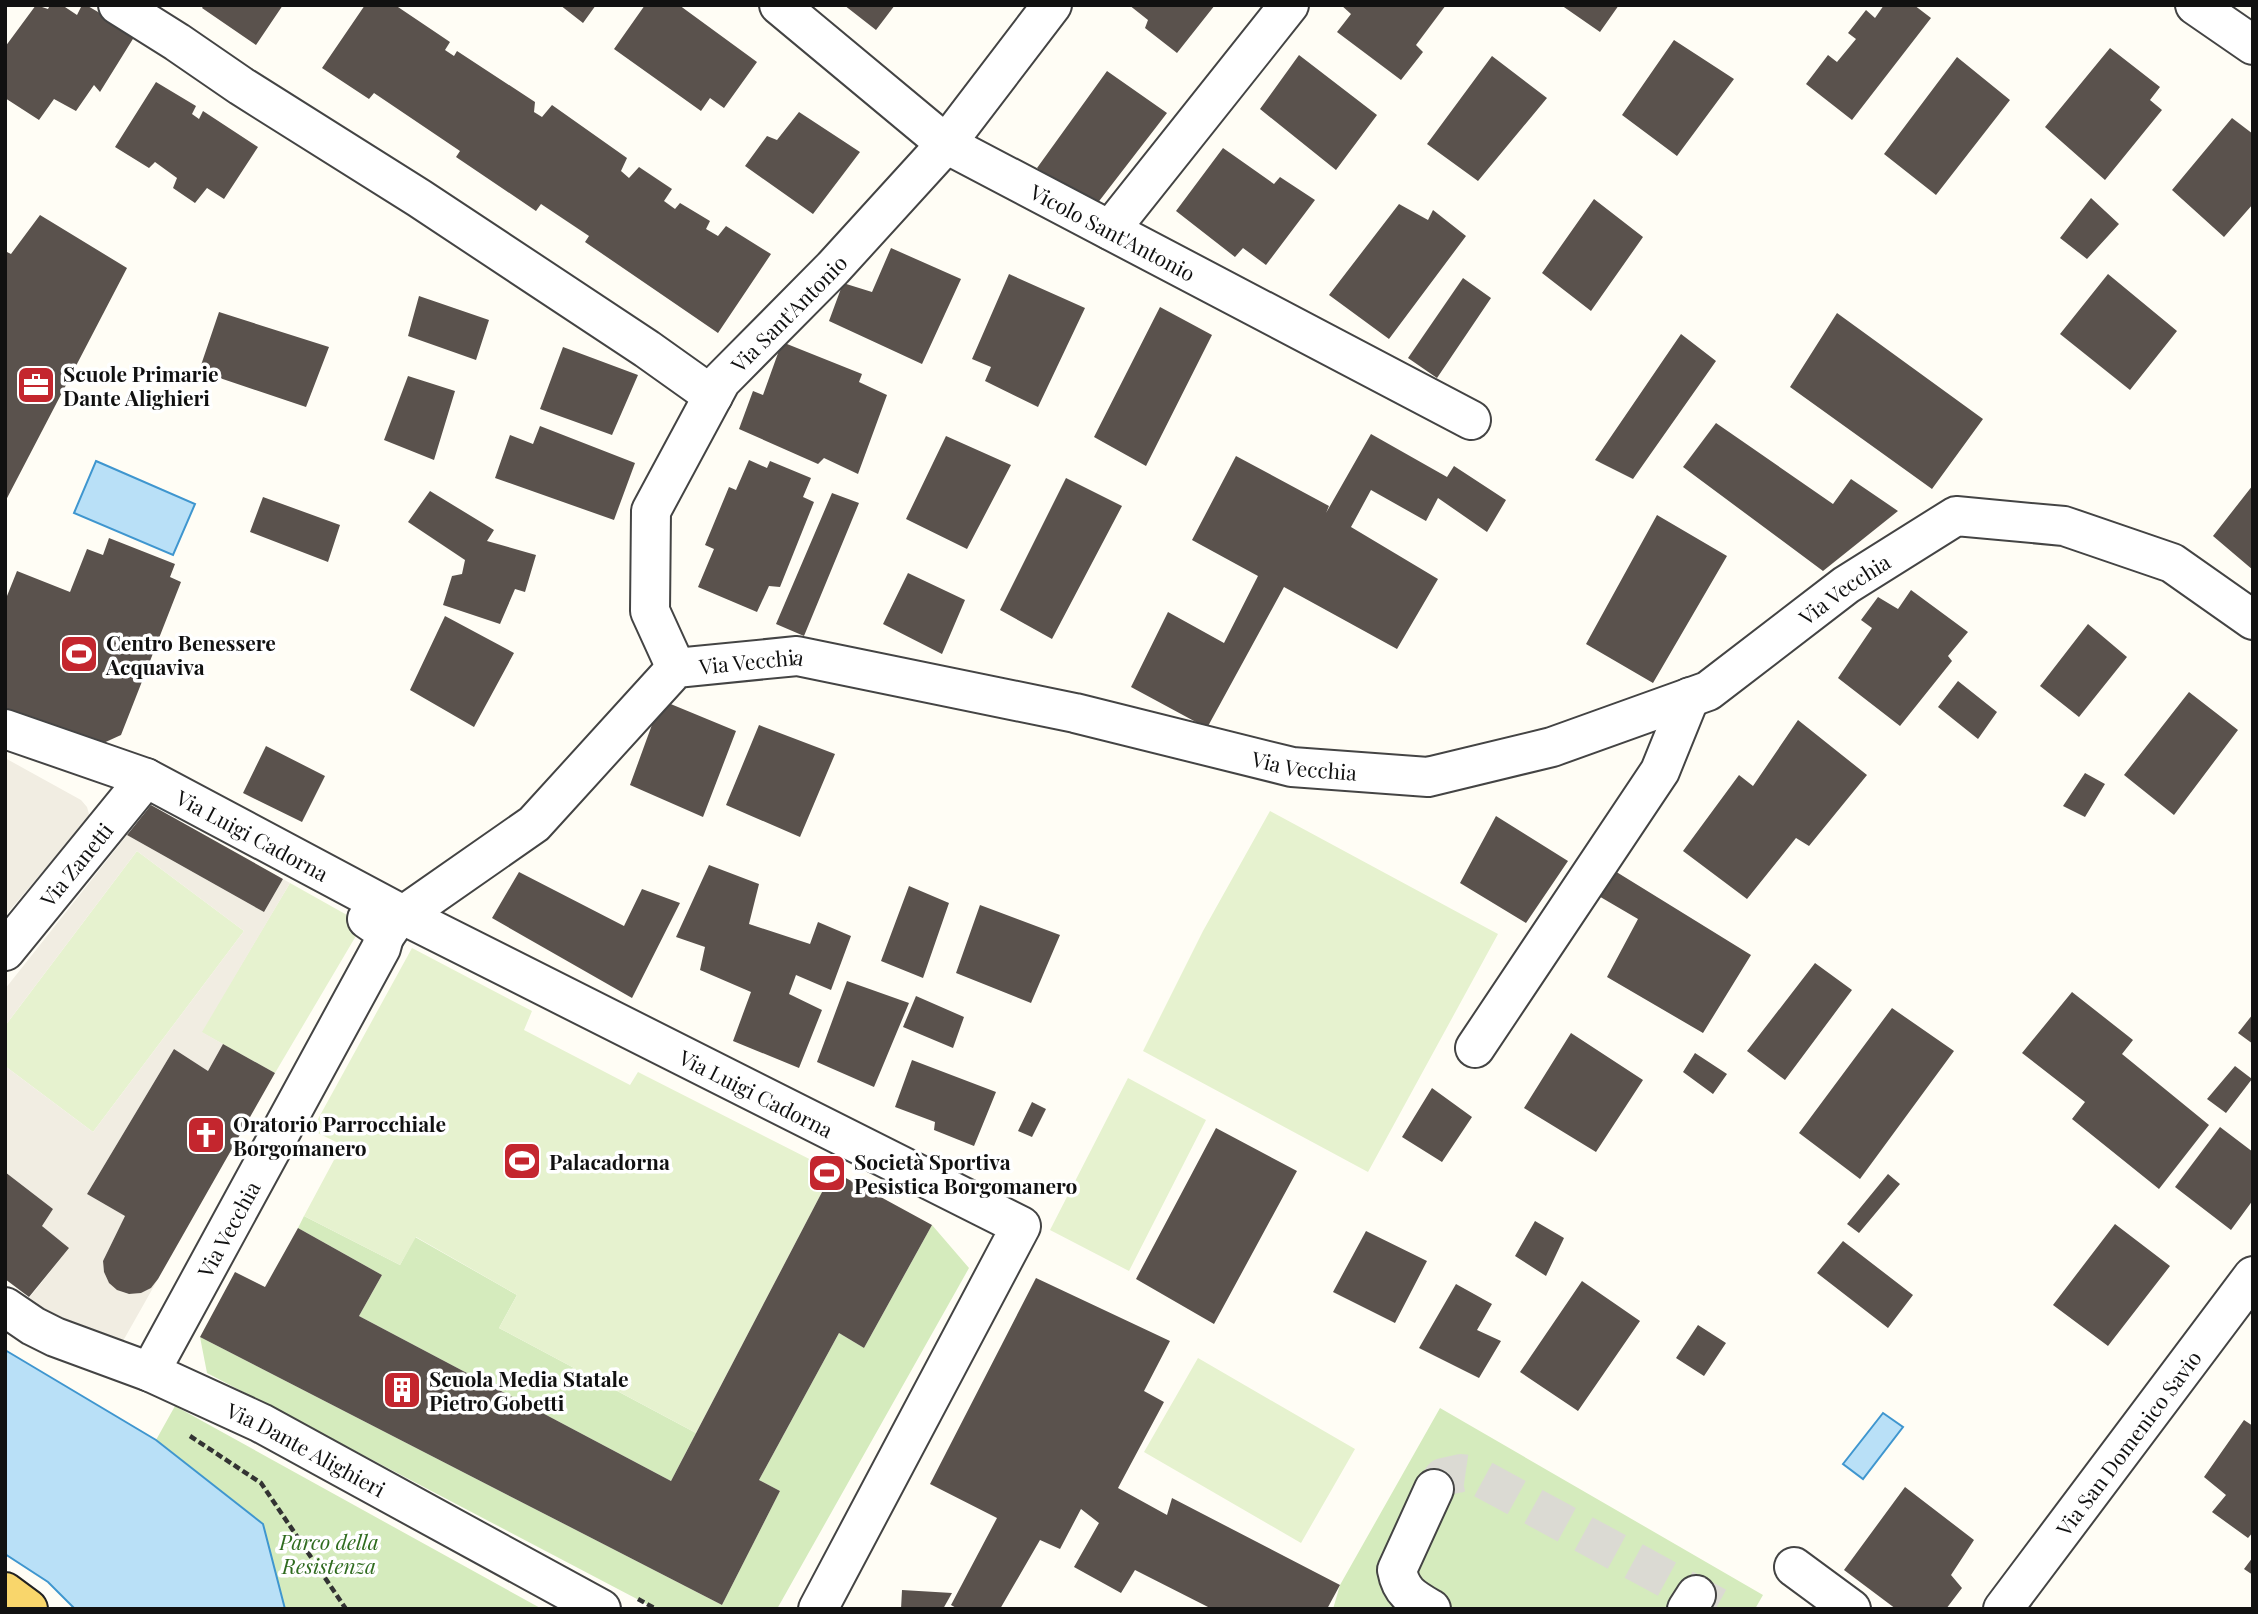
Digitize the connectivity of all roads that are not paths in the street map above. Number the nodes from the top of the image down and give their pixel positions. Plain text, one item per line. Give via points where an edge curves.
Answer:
1 (118, 5) edge
2 (779, 5) edge
3 (1052, 5) edge
4 (1289, 5) edge
5 (2195, 5) edge
6 (2253, 45) edge
7 (946, 144) junction
8 (1110, 230) junction
9 (713, 396) junction
10 (1471, 421) dead end
11 (2253, 620) edge
12 (676, 668) junction
13 (1690, 697) junction
14 (5, 729) edge
15 (146, 778) junction
16 (394, 926) junction
17 (5, 951) edge
18 (1475, 1048) dead end
19 (2253, 1276) edge
20 (5, 1307) edge
21 (150, 1373) junction
22 (1434, 1489) tunnel mouth
23 (1794, 1567) dead end
24 (5, 1592) edge
25 (28, 1609) edge
26 (601, 1609) edge
27 (818, 1609) edge
28 (1431, 1609) edge
29 (1851, 1609) edge
30 (2003, 1609) edge

1 - 9 street via 419,198
2 - 7 street, Vicolo Sant'Antonio
3 - 7 street, Via Sant'Antonio
4 - 8 street
5 - 6 street
7 - 8 street, Vicolo Sant'Antonio
7 - 9 street, Via Sant'Antonio via 721,381
8 - 10 street, Vicolo Sant'Antonio
9 - 12 street, Via Sant'Antonio via 651,511 650,611
11 - 13 street, Via Vecchia via 2172,563 2064,526 1956,516 1846,585 1708,691
12 - 13 street, Via Vecchia via 797,656 1075,713 1292,767 1428,777 1552,747
12 - 16 street, Via Vecchia via 534,824
13 - 18 street via 1660,771
14 - 15 street, Via Luigi Cadorna
15 - 16 street, Via Luigi Cadorna via 305,863 322,892 383,930
15 - 17 street, Via Zanetti
16 - 21 street, Via Vecchia
16 - 27 street, Via Luigi Cadorna via 1021,1226
19 - 30 street, Via San Domenico Savio
20 - 21 street, Via Dante Alighieri via 55,1337
21 - 26 street, Via Dante Alighieri via 261,1423
22 - 28 street via 1397,1570 1406,1594
23 - 29 street
24 - 25 main road

